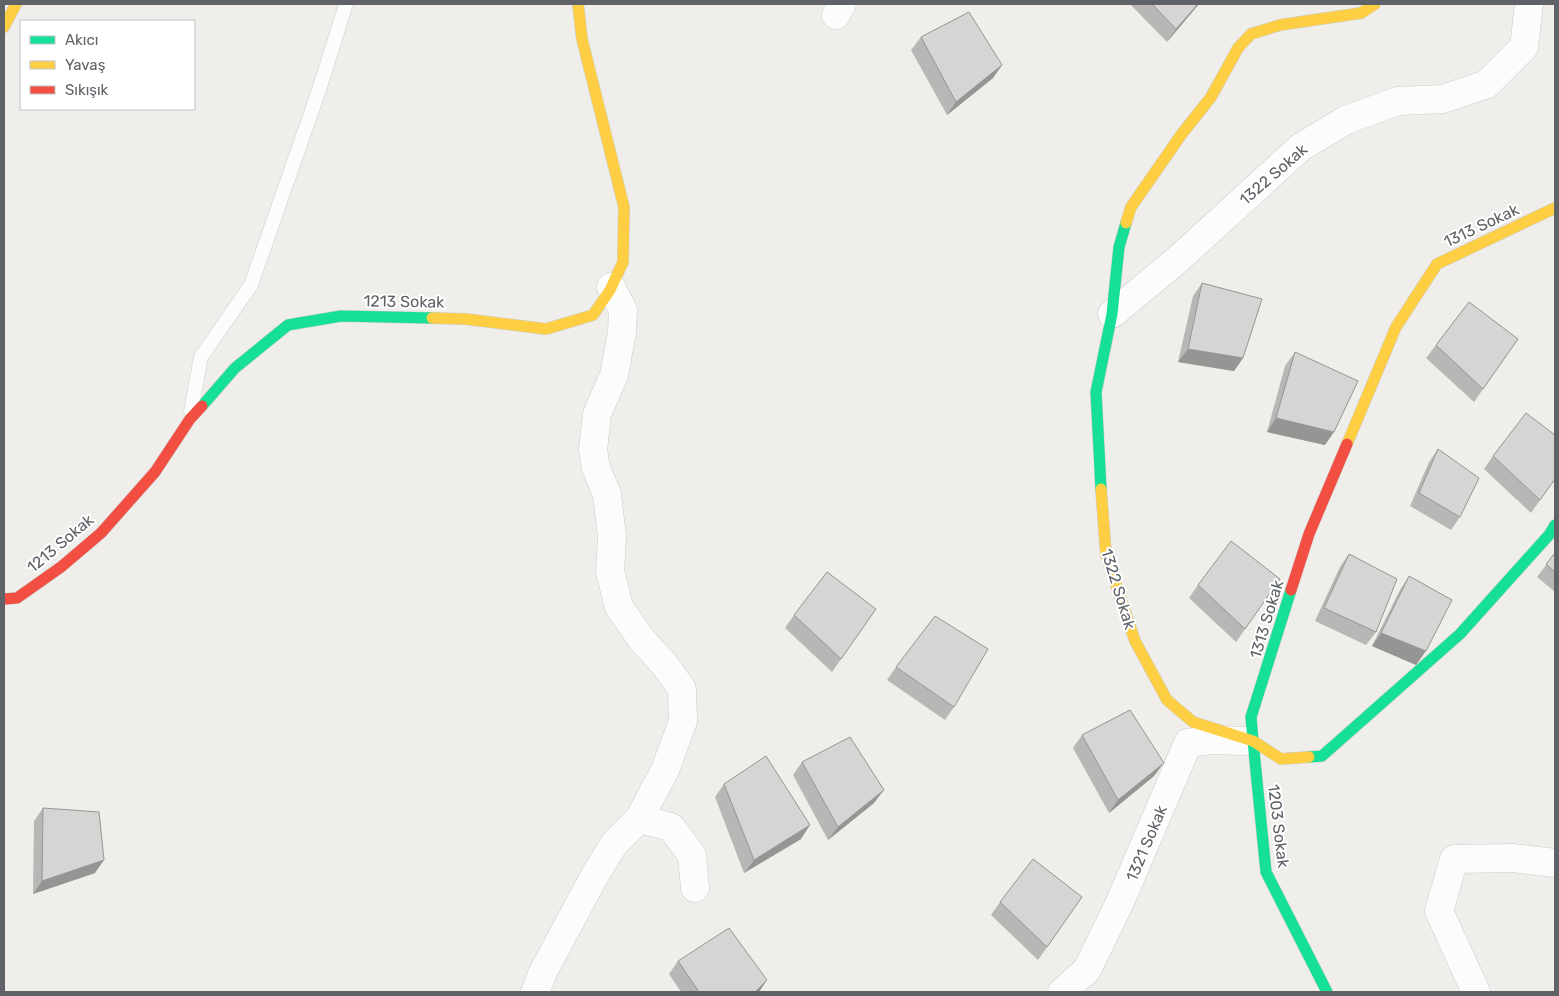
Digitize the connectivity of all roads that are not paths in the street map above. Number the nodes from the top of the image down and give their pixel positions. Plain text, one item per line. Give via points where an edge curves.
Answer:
1 (16, 4) edge
2 (346, 4) edge
3 (578, 4) edge
4 (1375, 4) edge
5 (1529, 4) edge
6 (4, 27) edge
7 (1555, 208) edge
8 (611, 287) junction
9 (1112, 314) junction
10 (190, 419) junction
11 (1555, 525) edge
12 (4, 600) edge
13 (1252, 741) junction
14 (639, 819) junction
15 (1555, 863) edge
16 (694, 888) dead end
17 (535, 992) edge
18 (1062, 992) edge
19 (1327, 992) edge
20 (1476, 992) edge

1 - 6 street
2 - 10 lane via 250,285 201,356
3 - 8 street, 1213 Sokak via 582,39 624,207 623,262
4 - 9 street, 1322 Sokak via 1361,13 1280,25 1251,34 1238,48 1211,97 1130,207 1119,247
5 - 9 street, 1322 Sokak via 1524,47 1487,84 1443,99 1398,101 1346,120 1301,147 1176,261
7 - 13 street, 1313 Sokak via 1437,264 1396,327 1310,534 1252,717
8 - 10 street, 1213 Sokak via 593,315 546,329 465,318 350,316 288,325 235,368
8 - 14 street via 623,310 622,332 614,375 597,414 593,450 596,468 607,494 612,536 610,571 619,607 682,689 683,721 665,770
9 - 13 street, 1322 Sokak via 1096,392 1106,555 1136,641 1167,700 1193,722
10 - 12 street, 1213 Sokak via 155,472 100,533 18,598
11 - 13 street via 1460,634 1322,756 1281,759
13 - 18 street, 1321 Sokak via 1211,740 1188,744 1087,970
13 - 19 street, 1203 Sokak via 1266,872
14 - 16 street via 671,827 692,855
14 - 17 street via 614,844 595,875
15 - 20 street via 1513,858 1454,859 1439,911

